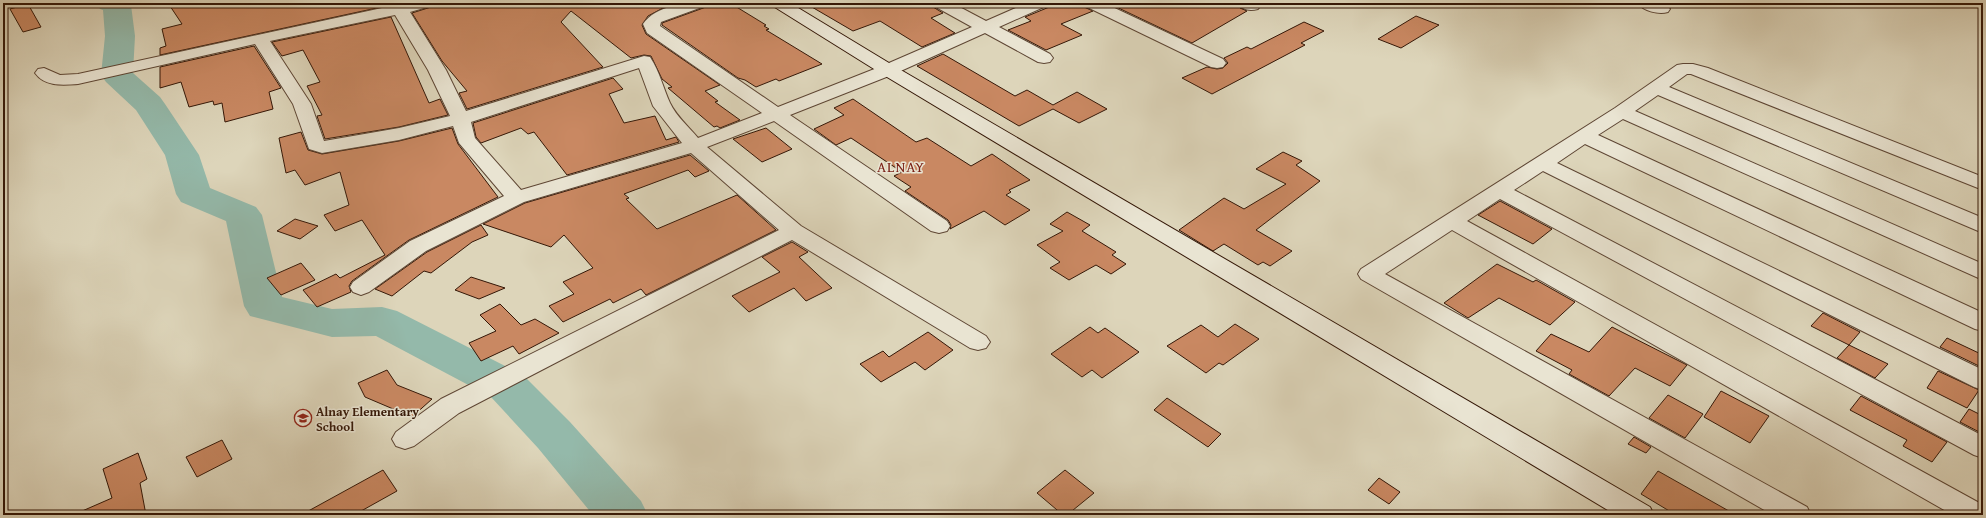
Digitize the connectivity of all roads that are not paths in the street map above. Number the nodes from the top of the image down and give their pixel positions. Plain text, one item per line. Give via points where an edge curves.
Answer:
1 (425, 3) edge
2 (699, 3) edge
3 (779, 3) edge
4 (940, 3) edge
5 (1040, 3) edge
6 (1091, 3) edge
7 (1646, 3) edge
8 (400, 9) junction
9 (1662, 9) dead end
10 (986, 27) junction
11 (260, 38) junction
12 (1044, 58) dead end
13 (1217, 63) dead end
14 (888, 70) junction
15 (44, 73) dead end
16 (1656, 88) junction
17 (1622, 112) junction
18 (776, 114) junction
19 (461, 119) junction
20 (1584, 136) junction
21 (694, 146) junction
22 (1542, 163) junction
23 (1983, 184) edge
24 (1499, 190) junction
25 (517, 198) junction
26 (1452, 221) junction
27 (940, 226) dead end
28 (1983, 226) edge
29 (793, 231) junction
30 (1983, 273) edge
31 (360, 287) dead end
32 (1983, 323) edge
33 (978, 342) dead end
34 (1983, 381) edge
35 (405, 439) dead end
36 (1983, 448) edge
37 (1640, 515) edge
38 (1797, 515) edge
39 (1977, 515) edge

1 - 8 street
2 - 18 street via 655,19 651,24 653,29
3 - 14 street
4 - 10 street
5 - 10 street
6 - 13 street
7 - 9 street
8 - 11 street
8 - 19 street via 437,70
10 - 12 street
10 - 14 street
11 - 15 street via 78,79 57,80
11 - 19 street via 302,104 316,145 399,134
14 - 18 street
14 - 37 street
16 - 17 street
16 - 23 street via 1683,69 1693,69
16 - 28 street
17 - 20 street
17 - 30 street
18 - 21 street
18 - 27 street
19 - 21 street via 644,61 662,106
19 - 25 street via 466,139
20 - 22 street
20 - 32 street
21 - 25 street
21 - 29 street
22 - 24 street
22 - 34 street
24 - 26 street
24 - 36 street
25 - 31 street via 418,246
26 - 38 street via 1369,274
26 - 39 street
29 - 33 street
29 - 35 street via 450,406

